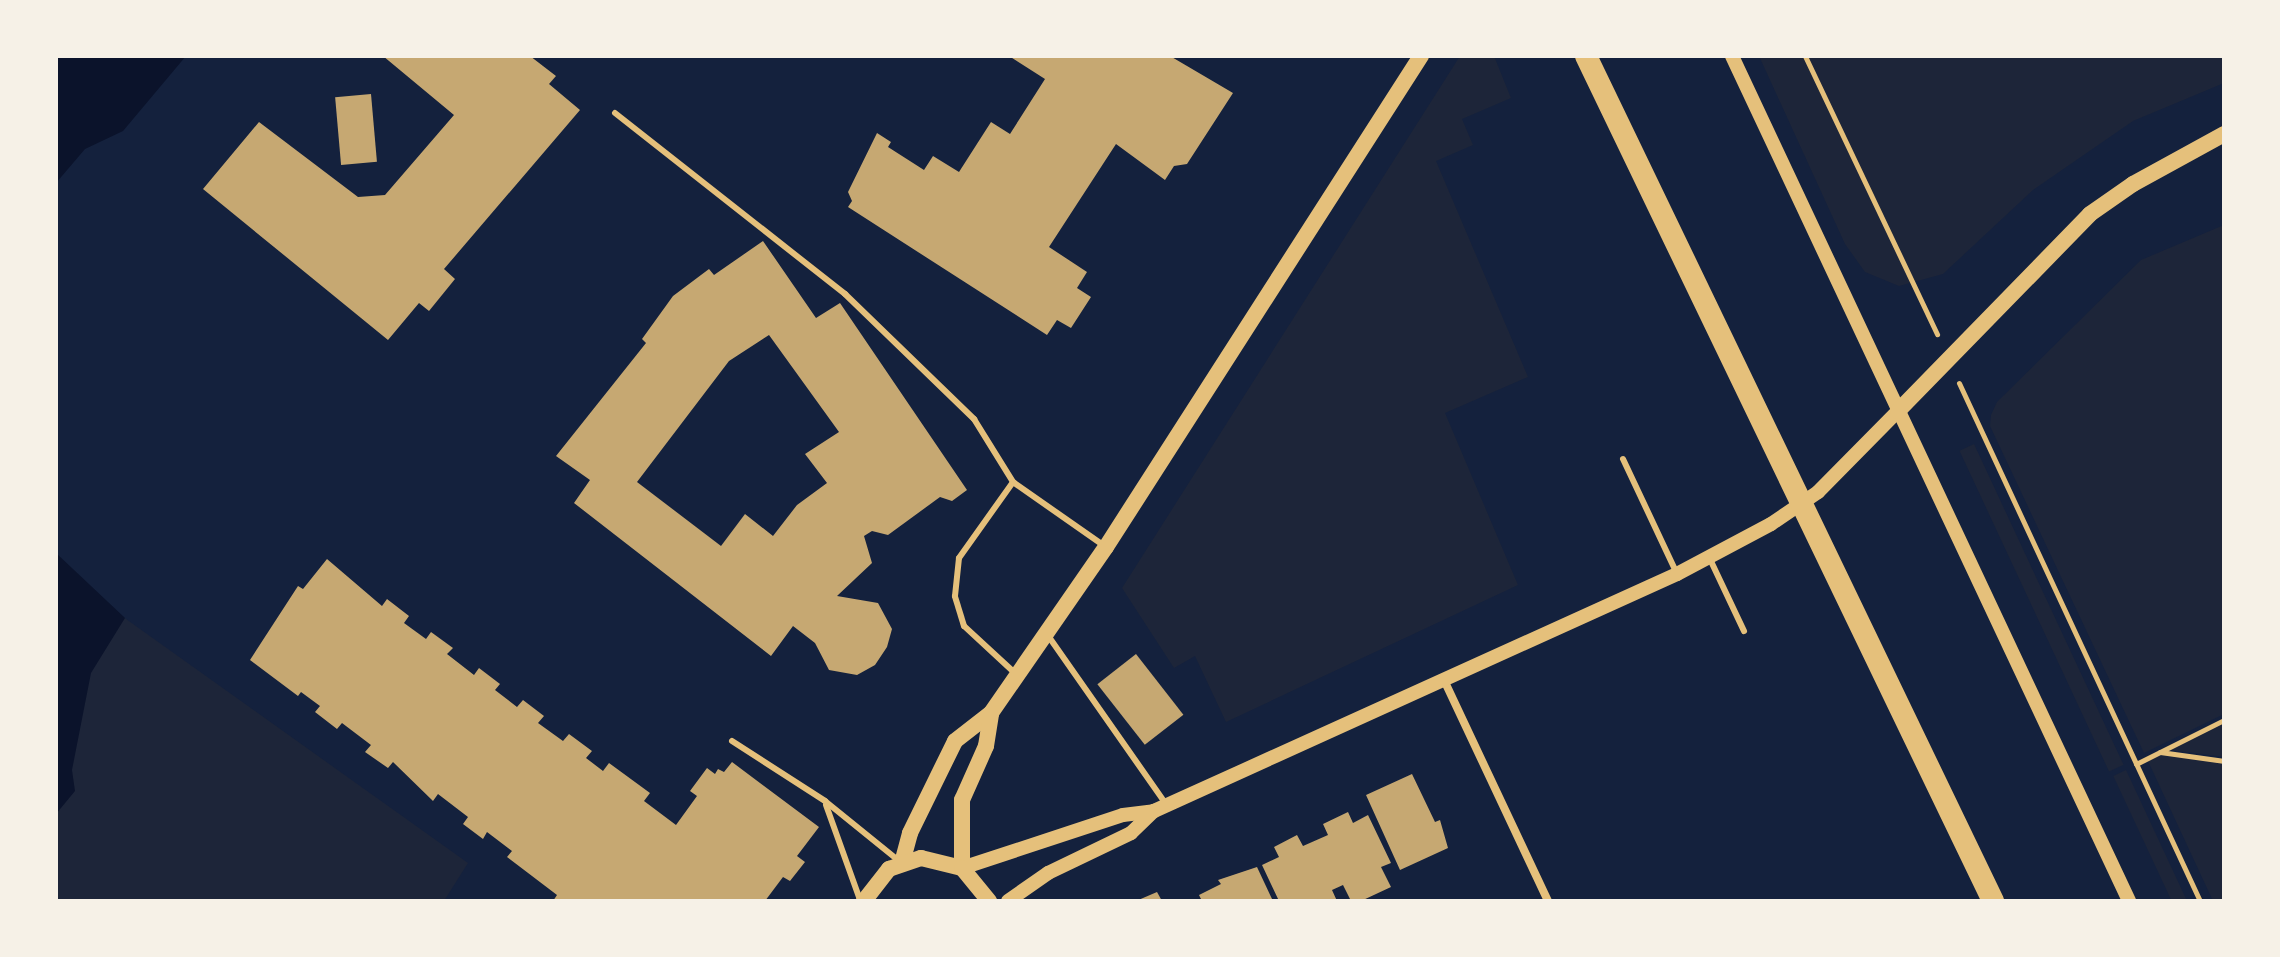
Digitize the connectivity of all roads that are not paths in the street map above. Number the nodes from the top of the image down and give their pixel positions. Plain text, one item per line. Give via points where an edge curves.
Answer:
1 (1421, 56) edge
2 (1586, 56) edge
3 (1732, 56) edge
4 (615, 113) dead end
5 (2224, 134) edge
6 (1898, 411) junction
7 (1623, 459) dead end
8 (1013, 482) junction
9 (1106, 547) junction
10 (1709, 557) junction
11 (1677, 574) junction
12 (1744, 631) dead end
13 (1047, 634) junction
14 (1018, 676) junction
15 (1444, 680) junction
16 (991, 713) junction
17 (732, 741) dead end
18 (825, 801) junction
19 (1160, 808) junction
20 (902, 863) junction
21 (962, 868) junction
22 (862, 901) edge
23 (989, 901) edge
24 (1008, 901) edge
25 (1548, 901) edge
26 (1993, 901) edge
27 (2129, 901) edge

1 - 9 main road
2 - 26 highway
3 - 6 street
4 - 8 lane via 845,294 974,419
5 - 6 main road via 2090,214
6 - 10 street via 1818,492
6 - 27 street
7 - 11 lane
8 - 9 lane
8 - 14 lane via 959,558 955,596 964,626
9 - 13 main road
10 - 11 street
10 - 12 lane
11 - 15 street
13 - 14 main road
13 - 19 lane
14 - 16 main road
15 - 19 street
15 - 25 street
16 - 20 main road via 955,741 910,833
16 - 21 main road via 986,746 962,800
17 - 18 lane
18 - 20 lane
18 - 22 lane
19 - 21 street via 1123,815
19 - 24 street via 1131,833 1048,873
20 - 21 main road via 940,859
20 - 22 main road via 877,880
21 - 23 main road

